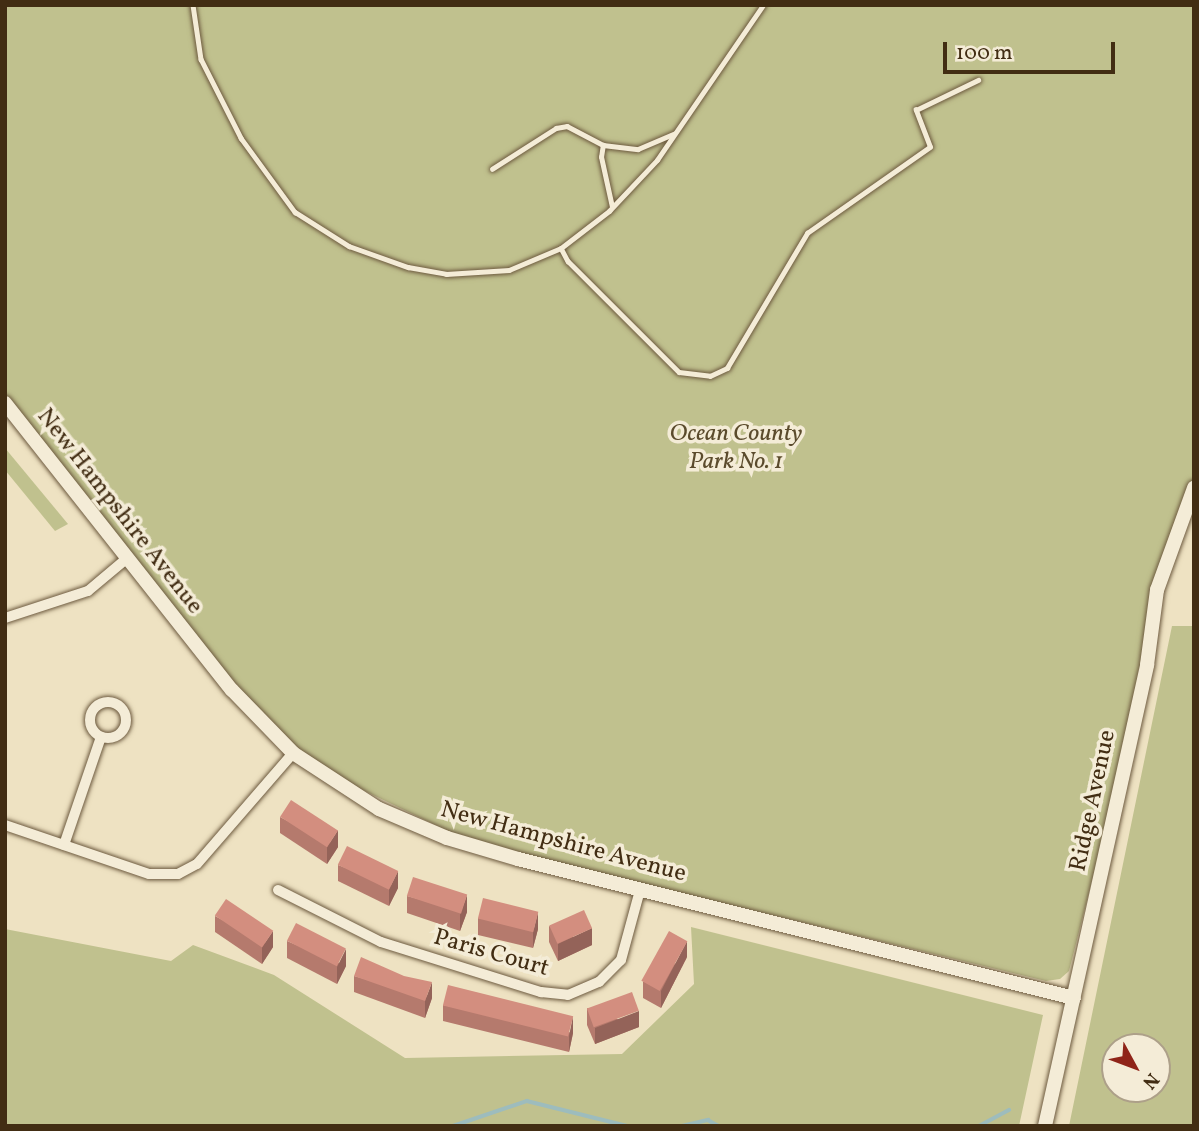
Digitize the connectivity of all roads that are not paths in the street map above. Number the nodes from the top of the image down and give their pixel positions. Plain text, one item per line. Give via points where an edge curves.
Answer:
1 (193, 5) edge
2 (763, 5) edge
3 (978, 80) dead end
4 (675, 133) junction
5 (603, 145) junction
6 (492, 169) dead end
7 (612, 208) junction
8 (561, 248) junction
9 (5, 403) edge
10 (1194, 488) edge
11 (125, 560) junction
12 (5, 618) edge
13 (101, 737) dead end
14 (293, 752) junction
15 (5, 825) edge
16 (64, 845) junction
17 (278, 890) dead end
18 (640, 890) junction
19 (1074, 998) junction
20 (1045, 1126) edge

1 - 8 lane via 201,59 241,138 295,212 349,246 408,267 446,274 509,270
2 - 4 lane
3 - 8 lane via 916,110 930,147 807,233 727,368 710,376 679,372 568,261
4 - 5 lane via 638,149
4 - 7 lane via 657,160
5 - 6 lane via 568,126 556,128
5 - 7 lane via 601,157
7 - 8 lane
9 - 11 main road, New Hampshire Avenue
10 - 19 main road, Ridge Avenue via 1157,590 1147,665
11 - 12 street via 88,591
11 - 14 main road, New Hampshire Avenue via 232,690
13 - 16 street
14 - 16 street via 197,864 178,874 149,874
14 - 18 main road, New Hampshire Avenue via 412,824 517,859
15 - 16 street
17 - 18 street, Paris Court via 381,942 541,992 568,995 599,982 621,960 629,944
18 - 19 main road, New Hampshire Avenue
19 - 20 main road, Ridge Avenue

